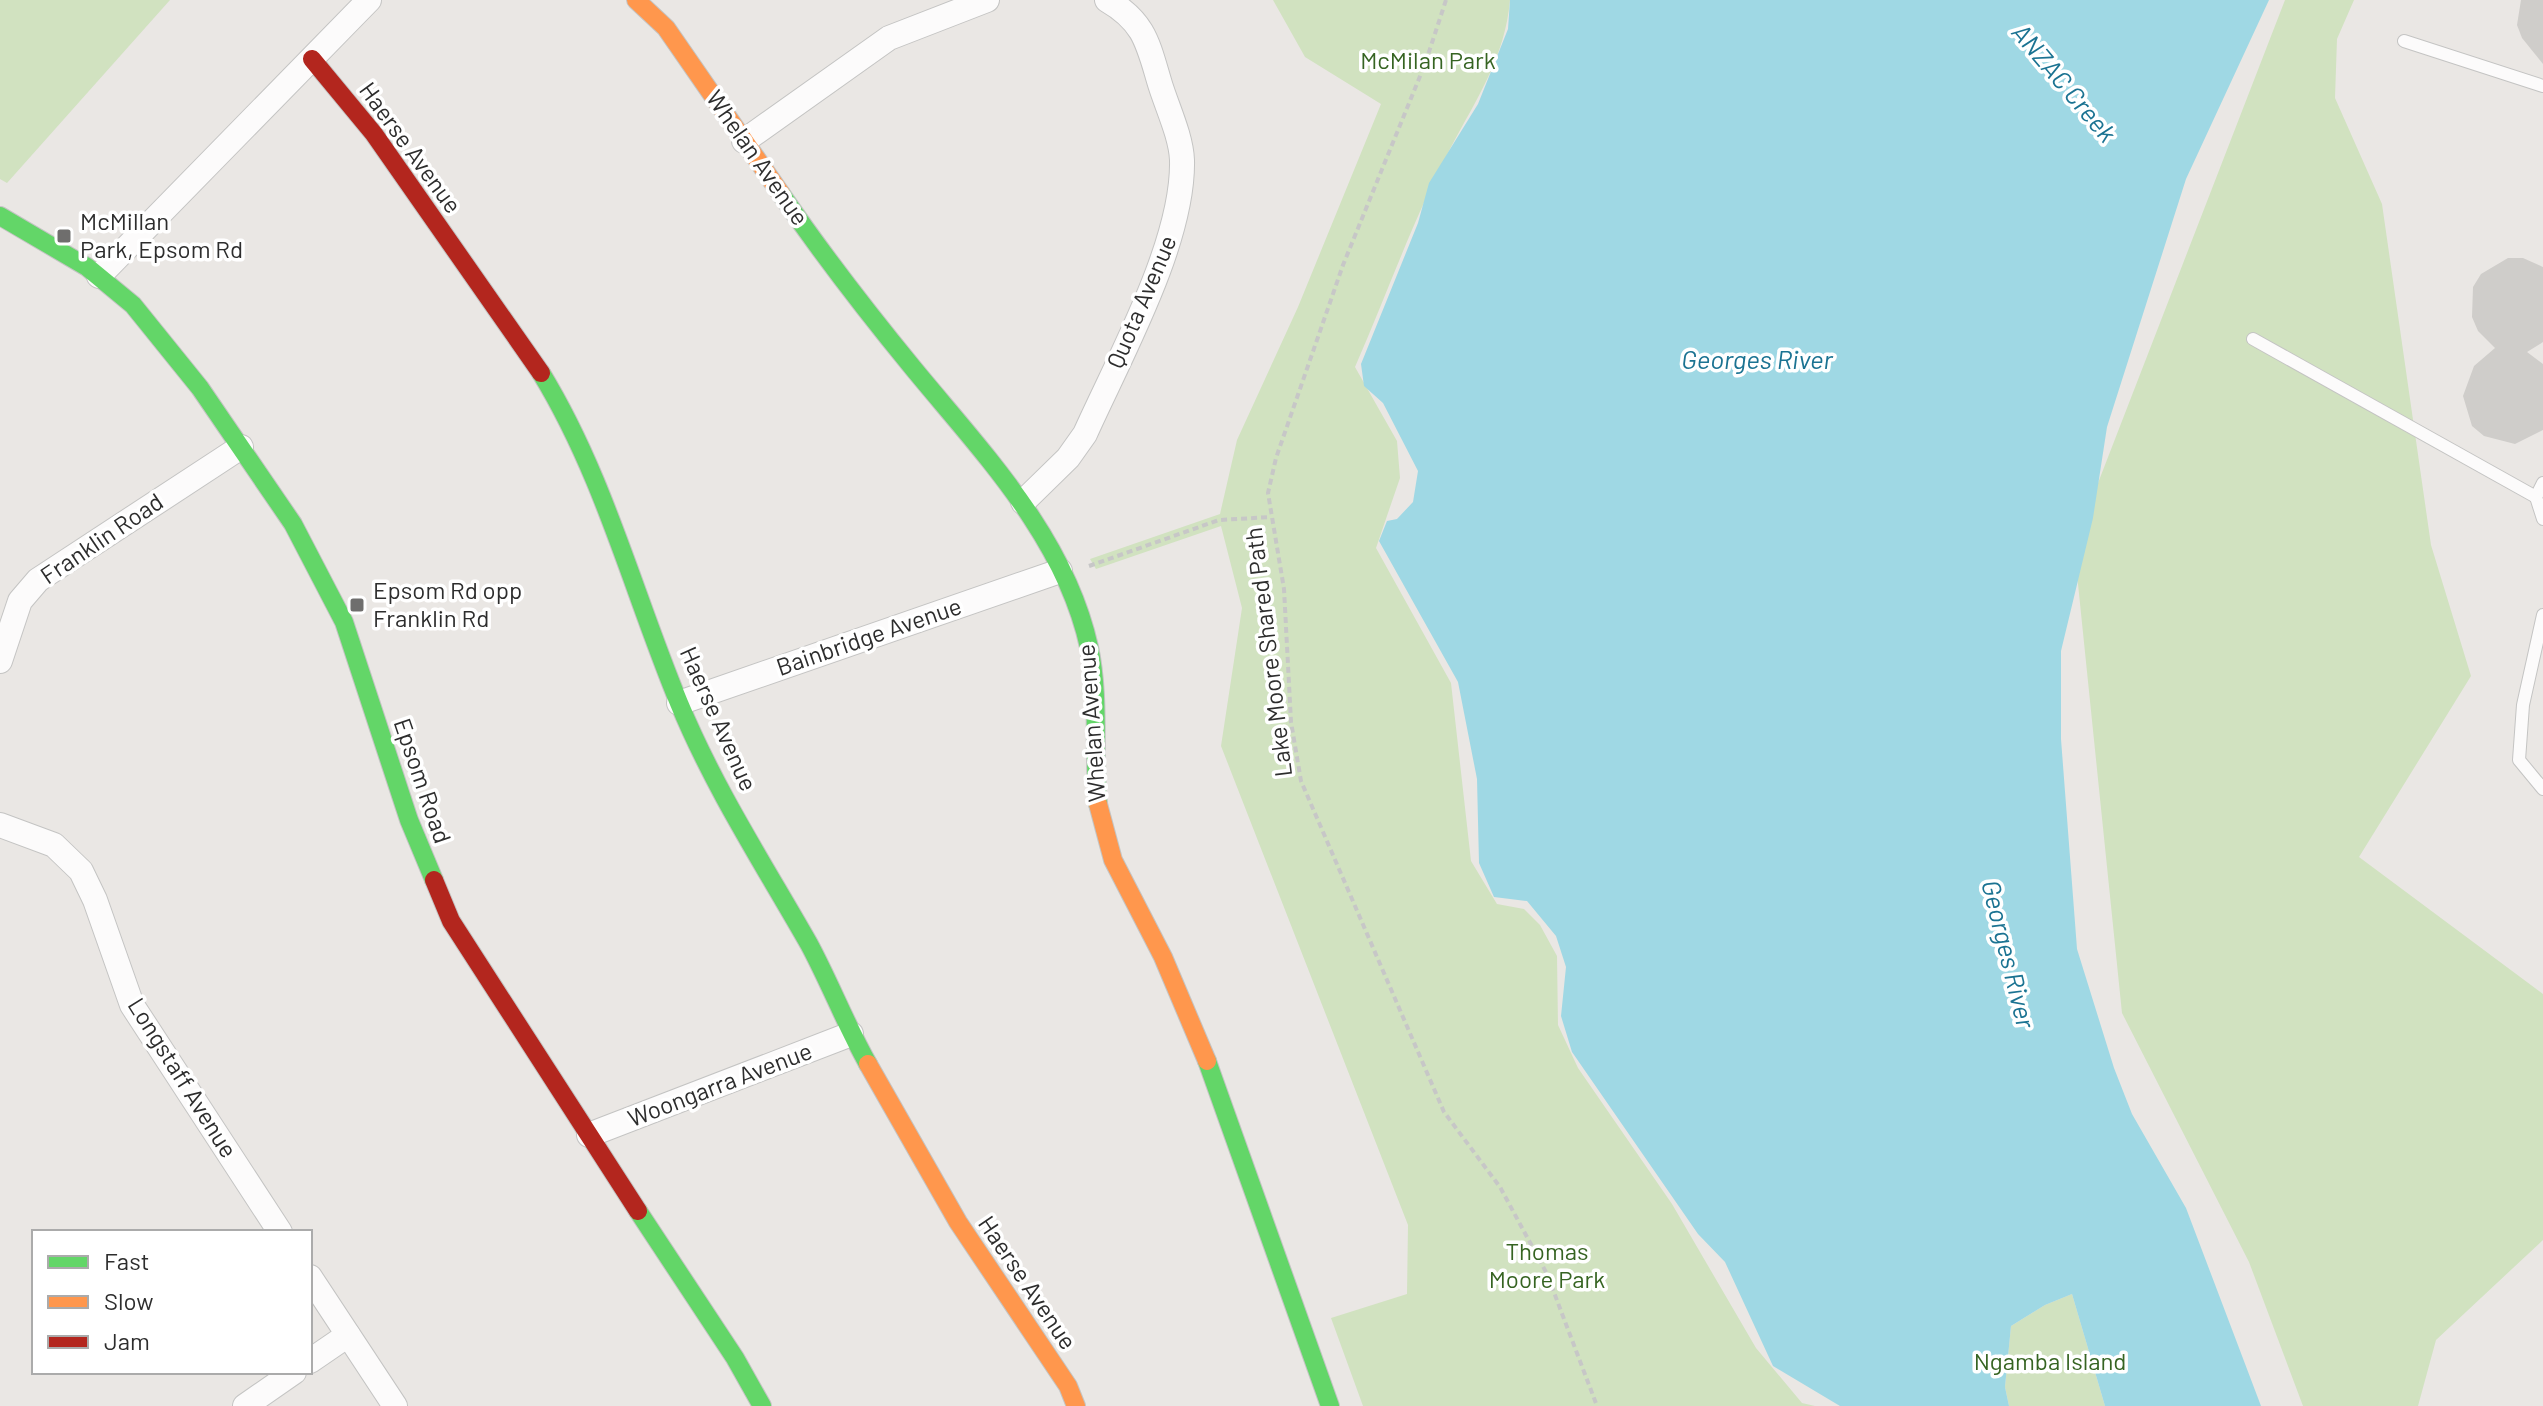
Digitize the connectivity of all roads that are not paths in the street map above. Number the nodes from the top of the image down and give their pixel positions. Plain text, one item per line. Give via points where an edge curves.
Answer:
1 (369, 0) edge
2 (636, 0) edge
3 (987, 0) edge
4 (1107, 0) edge
5 (2404, 41) dead end
6 (312, 59) junction
7 (2543, 86) edge
8 (744, 141) junction
9 (0, 216) edge
10 (99, 276) junction
11 (2253, 339) dead end
12 (241, 447) junction
13 (2543, 483) edge
14 (2536, 497) junction
15 (1023, 502) junction
16 (2543, 519) edge
17 (1060, 571) junction
18 (2543, 615) edge
19 (0, 661) edge
20 (679, 703) junction
21 (2543, 789) edge
22 (0, 825) edge
23 (851, 1034) junction
24 (589, 1135) junction
25 (279, 1230) edge
26 (312, 1280) edge
27 (348, 1335) junction
28 (312, 1360) edge
29 (291, 1374) edge
30 (245, 1406) edge
31 (395, 1406) edge
32 (762, 1406) edge
33 (1076, 1406) edge
34 (1330, 1406) edge

1 - 6 street
2 - 8 street, Whelan Avenue via 666,28
3 - 8 street via 889,38
4 - 15 street, Quota Avenue via 1144,31 1182,157 1173,234 1085,434
5 - 7 lane
6 - 10 street
6 - 20 street, Haerse Avenue via 374,134 572,424
8 - 15 street, Whelan Avenue via 840,279
9 - 10 street, Epsom Road
10 - 12 street, Epsom Road via 159,335
11 - 14 lane
12 - 19 street, Franklin Road via 38,580 20,601
12 - 24 street, Epsom Road via 307,545 334,599 428,872 451,921
13 - 14 lane
14 - 16 lane
15 - 17 street, Whelan Avenue
17 - 20 street, Bainbridge Avenue
17 - 34 street, Whelan Avenue via 1088,640 1096,706 1096,801 1108,849 1161,953 1222,1096
18 - 21 lane via 2523,705 2519,760
20 - 23 street, Haerse Avenue via 711,773 811,948
22 - 25 street, Longstaff Avenue via 54,845 81,871 132,1005
23 - 24 street, Woongarra Avenue
23 - 33 street, Haerse Avenue via 958,1222 1068,1386
24 - 32 street, Epsom Road
26 - 27 street
27 - 28 street
27 - 31 street
29 - 30 street

